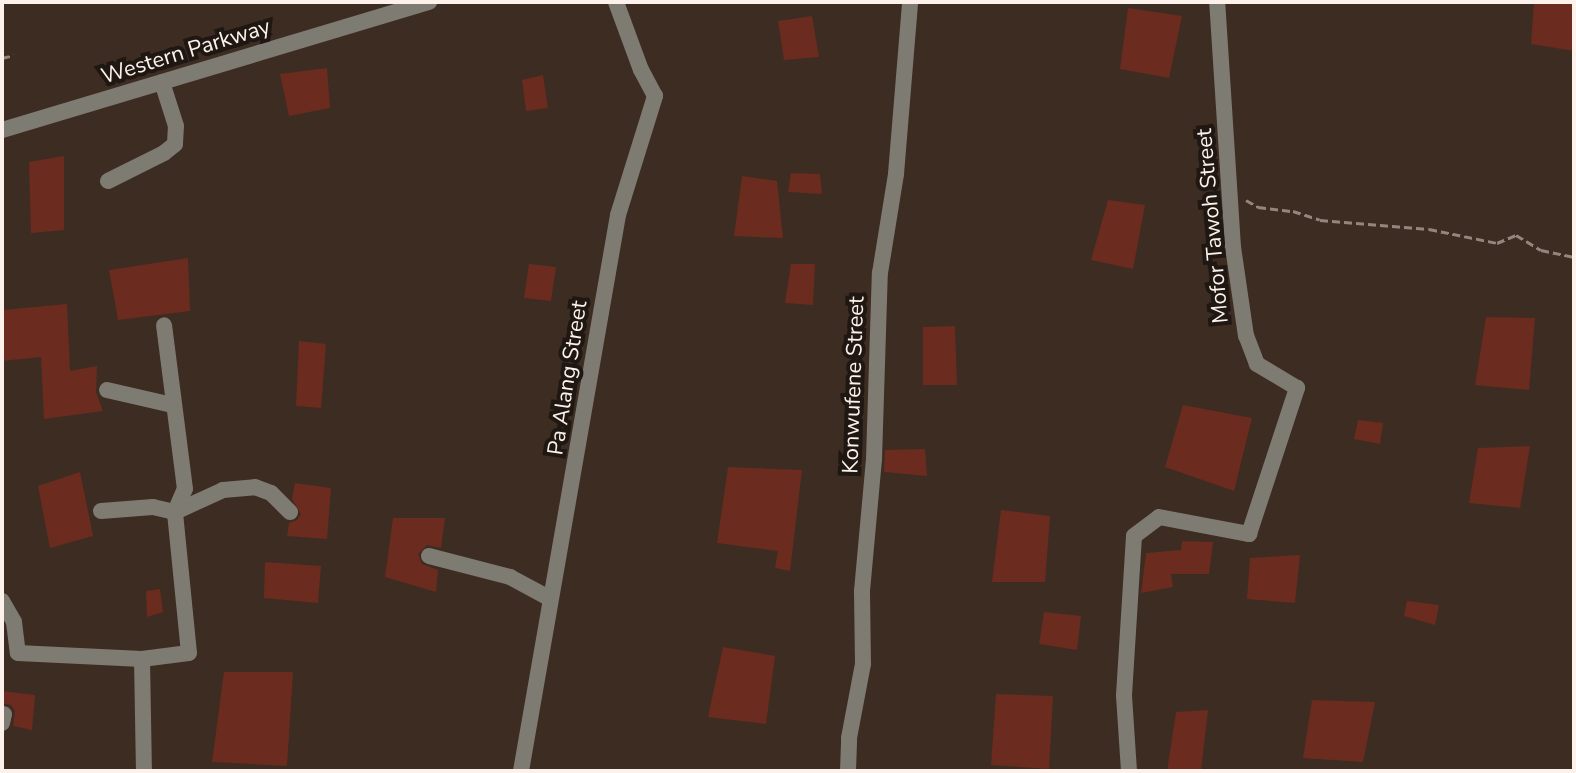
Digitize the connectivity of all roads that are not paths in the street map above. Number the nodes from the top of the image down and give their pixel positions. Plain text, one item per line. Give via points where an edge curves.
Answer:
1 (429, 2) edge
2 (616, 2) edge
3 (910, 2) edge
4 (1217, 2) edge
5 (162, 82) junction
6 (2, 130) edge
7 (108, 181) dead end
8 (164, 325) dead end
9 (107, 390) dead end
10 (172, 405) junction
11 (101, 511) dead end
12 (175, 512) junction
13 (290, 512) dead end
14 (429, 556) dead end
15 (549, 598) junction
16 (2, 601) edge
17 (142, 659) junction
18 (144, 771) edge
19 (521, 771) edge
20 (848, 771) edge
21 (1129, 771) edge

1 - 5 street, Western Parkway
2 - 15 street, Pa Alang Street via 655,96 618,215
3 - 20 street, Konwufene Street via 904,104 880,273 874,459 862,591 863,664
4 - 21 street, Mofor Tawoh Street via 1233,247 1246,336 1257,364 1297,388 1249,534 1159,517 1134,536 1124,695
5 - 6 street, Western Parkway
5 - 7 street via 177,140 164,153
8 - 10 street
9 - 10 street
10 - 12 street via 185,489
11 - 12 street via 153,507
12 - 13 street via 223,490 255,487 271,493
12 - 17 street via 189,653
14 - 15 street via 510,577
15 - 19 street, Pa Alang Street
16 - 17 street via 14,622 18,653
17 - 18 street

